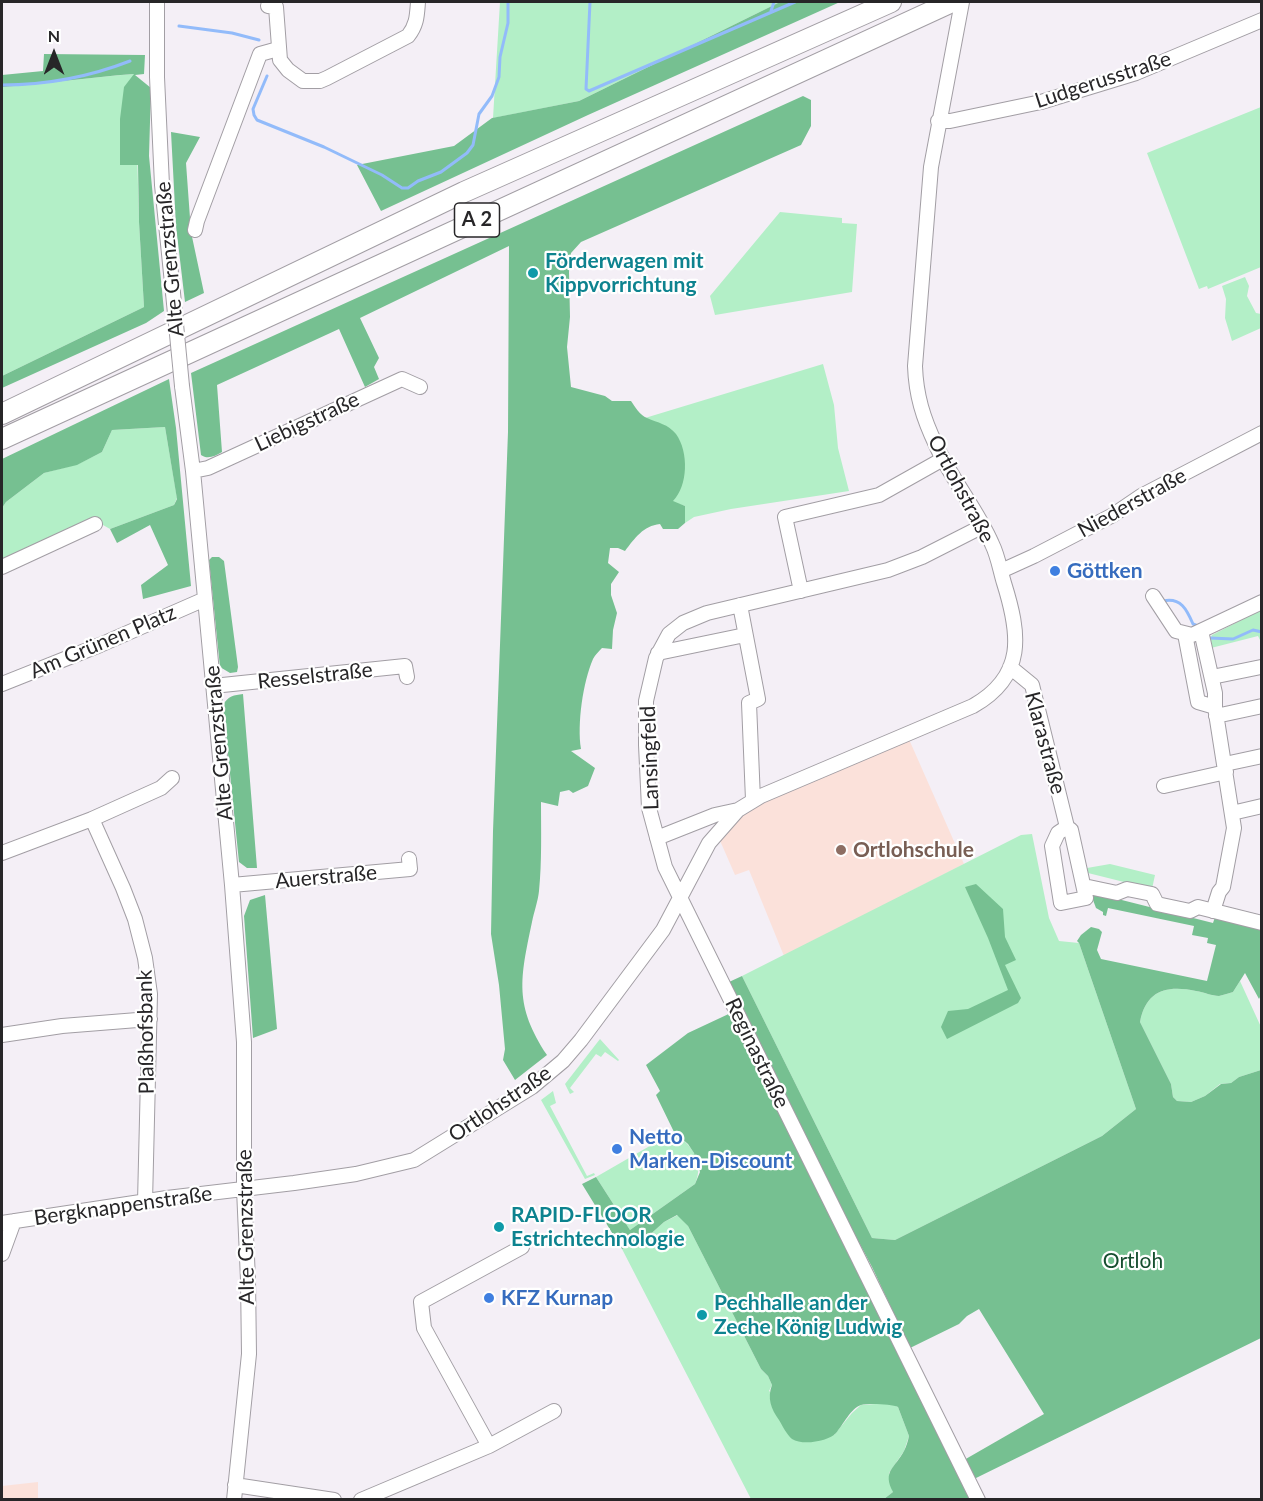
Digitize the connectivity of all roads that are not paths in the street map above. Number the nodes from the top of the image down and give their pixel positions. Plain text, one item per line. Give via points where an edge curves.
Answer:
1 (158, 2) edge
2 (418, 2) edge
3 (891, 2) edge
4 (952, 2) edge
5 (962, 2) edge
6 (268, 6) dead end
7 (1262, 20) edge
8 (278, 49) junction
9 (938, 121) junction
10 (195, 230) dead end
11 (420, 387) dead end
12 (2, 414) edge
13 (1262, 432) edge
14 (2, 439) edge
15 (943, 459) junction
16 (193, 471) junction
17 (95, 524) dead end
18 (982, 526) junction
19 (2, 567) edge
20 (1000, 571) junction
21 (801, 591) junction
22 (1153, 596) dead end
23 (205, 599) junction
24 (1262, 602) edge
25 (740, 605) junction
26 (1202, 631) junction
27 (1185, 634) junction
28 (746, 635) junction
29 (658, 653) junction
30 (1010, 667) junction
31 (1261, 667) edge
32 (406, 677) dead end
33 (1212, 677) junction
34 (2, 684) edge
35 (213, 686) junction
36 (1262, 706) edge
37 (1215, 712) junction
38 (1262, 756) edge
39 (1226, 768) junction
40 (172, 778) dead end
41 (1164, 786) dead end
42 (753, 800) junction
43 (1262, 806) edge
44 (738, 810) junction
45 (1232, 813) junction
46 (92, 819) junction
47 (1066, 827) junction
48 (657, 838) junction
49 (2, 853) edge
50 (409, 860) dead end
51 (232, 885) junction
52 (1084, 886) junction
53 (681, 896) junction
54 (1213, 911) junction
55 (1262, 923) edge
56 (150, 1019) junction
57 (2, 1035) edge
58 (244, 1189) junction
59 (145, 1202) junction
60 (8, 1222) edge
61 (522, 1247) dead end
62 (2, 1254) edge
63 (554, 1411) dead end
64 (489, 1446) junction
65 (235, 1485) junction
66 (234, 1500) edge
67 (334, 1500) edge
68 (361, 1500) edge
69 (978, 1500) edge

1 - 16 street, Alte Grenzstraße, bridge via 162,185
2 - 8 street via 417,21 408,36 320,81 296,77 280,60
3 - 12 highway, A 2 via 464,192
4 - 14 highway, A 2
5 - 9 street, Ortlohstraße
6 - 8 street via 276,7
7 - 9 street, Ludgerusstraße via 1136,73 1041,102
8 - 10 street via 260,54
9 - 15 street, Ortlohstraße via 928,191 915,366 922,412
11 - 16 street, Liebigstraße via 402,379 208,468
13 - 20 street, Niederstraße
15 - 18 street, Ortlohstraße
15 - 21 street via 879,495 785,517
16 - 23 street, Alte Grenzstraße
17 - 19 street
18 - 20 street, Ortlohstraße
18 - 21 street, Lansingfeld via 888,570
20 - 30 street, Ortlohstraße via 1016,637
21 - 25 street, Lansingfeld
22 - 27 street via 1176,631
23 - 34 street, Am Grünen Platz
23 - 35 street, Alte Grenzstraße
24 - 26 street
25 - 28 street
25 - 29 street, Lansingfeld via 683,623 669,634
26 - 27 street
26 - 33 street
27 - 37 street via 1198,702
28 - 29 street
28 - 42 street via 758,699 749,703
29 - 48 street, Lansingfeld via 651,672 645,720 649,808
30 - 42 street, Ortlohstraße via 989,697 973,706
30 - 47 street, Klarastraße via 1032,685
31 - 33 street
32 - 35 street, Resselstraße via 405,666
33 - 37 street
35 - 51 street, Alte Grenzstraße
36 - 37 street
37 - 39 street
38 - 39 street
39 - 41 street
39 - 45 street
40 - 46 street via 161,788
42 - 44 street, Ortlohstraße
43 - 45 street
44 - 48 street, Ortlohstraße
44 - 53 street, Ortlohstraße via 709,843
45 - 54 street via 1234,828 1223,887
46 - 49 street
46 - 56 street, Plaßhofsbank via 135,919 145,958
47 - 52 street, Klarastraße via 1071,830
47 - 52 street via 1052,846 1061,903 1086,898
48 - 53 street, Lansingfeld
50 - 51 street, Auerstraße via 410,869
51 - 58 street, Alte Grenzstraße via 244,1042
52 - 54 street via 1117,893 1127,889 1152,894 1157,903 1190,911 1198,907
53 - 58 street, Ortlohstraße via 663,930 581,1040 532,1087 414,1160 356,1174
53 - 69 street, Reginastraße
54 - 55 street
56 - 57 street
56 - 59 street, Plaßhofsbank
58 - 59 street, Bergknappenstraße
58 - 65 street, Alte Grenzstraße via 249,1354
59 - 60 street, Bergknappenstraße
60 - 62 street
61 - 64 street via 421,1302 424,1328
63 - 64 street
64 - 68 street
65 - 66 street, Alte Grenzstraße
65 - 67 street

